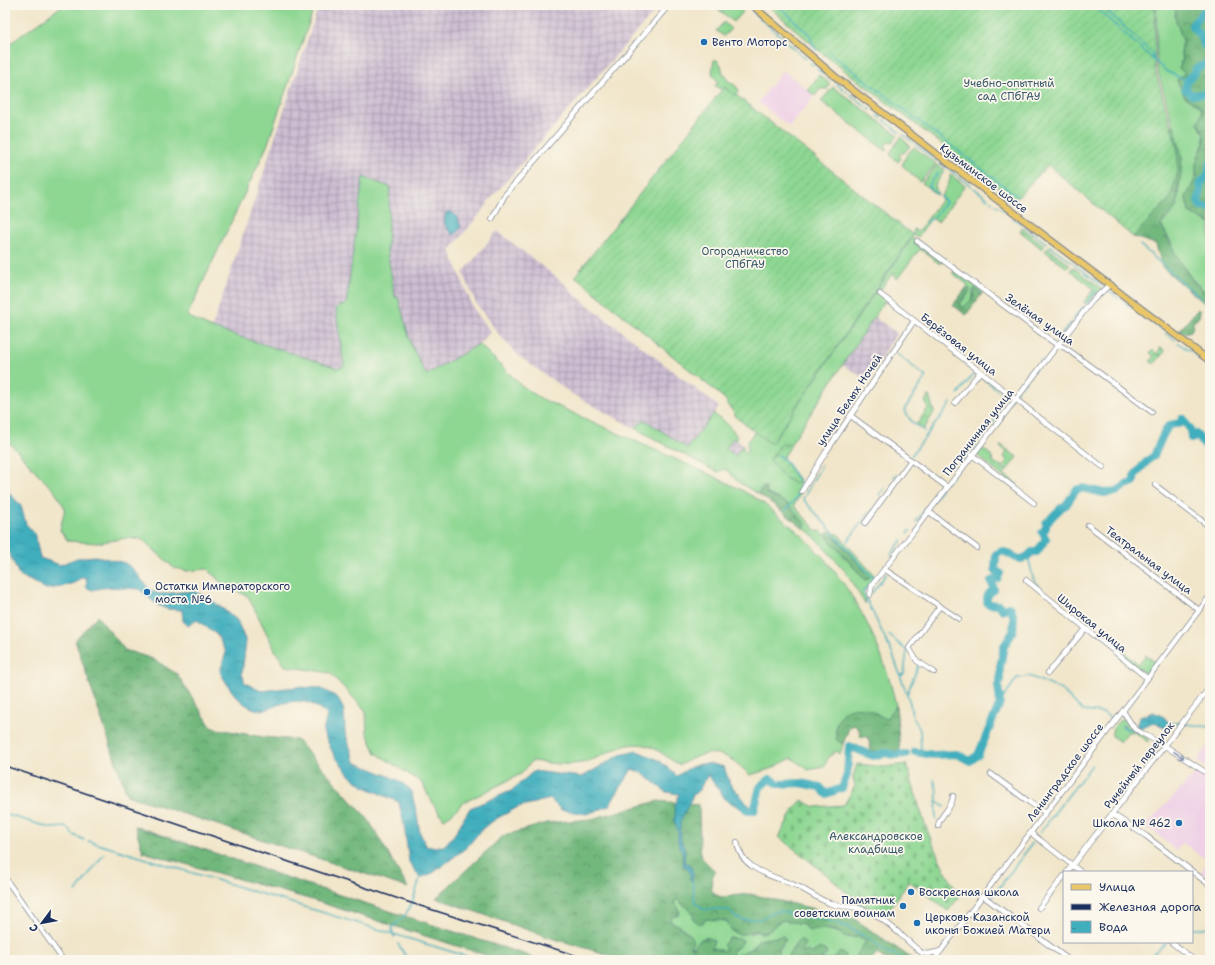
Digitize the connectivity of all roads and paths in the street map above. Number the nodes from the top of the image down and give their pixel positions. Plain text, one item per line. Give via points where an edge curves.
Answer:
1 (669, 5) edge
2 (752, 5) edge
3 (492, 219) dead end
4 (917, 241) dead end
5 (1109, 285) junction
6 (880, 294) dead end
7 (914, 321) junction
8 (1058, 345) junction
9 (1210, 361) edge
10 (980, 372) junction
11 (1015, 399) junction
12 (955, 403) dead end
13 (1152, 412) dead end
14 (851, 416) junction
15 (972, 455) junction
16 (910, 460) junction
17 (1103, 467) dead end
18 (1155, 485) dead end
19 (947, 487) junction
20 (802, 491) dead end
21 (1034, 503) dead end
22 (928, 511) junction
23 (865, 523) dead end
24 (1088, 525) dead end
25 (1210, 527) edge
26 (977, 548) dead end
27 (884, 569) junction
28 (1026, 580) dead end
29 (870, 595) dead end
30 (1210, 596) edge
31 (940, 606) junction
32 (1199, 610) junction
33 (959, 619) dead end
34 (1085, 629) junction
35 (934, 672) dead end
36 (1048, 673) dead end
37 (1148, 678) junction
38 (1210, 688) edge
39 (1123, 711) junction
40 (1165, 746) junction
41 (991, 774) dead end
42 (1210, 775) edge
43 (953, 796) dead end
44 (1046, 812) junction
45 (1112, 814) junction
46 (938, 826) dead end
47 (1031, 833) junction
48 (737, 842) dead end
49 (1073, 865) junction
50 (1068, 871) edge
51 (1080, 871) edge
52 (1192, 871) edge
53 (1193, 872) edge
54 (1063, 877) edge
55 (5, 878) edge
56 (1210, 885) edge
57 (983, 896) junction
58 (1039, 908) dead end
59 (1171, 943) edge
60 (940, 951) junction
61 (63, 960) edge
62 (934, 960) edge
63 (1069, 960) edge
64 (1194, 960) edge

1 - 3 street via 505,195
2 - 5 main road, Кузьминское шоссе via 838,79
4 - 8 street, Зелёная улица
5 - 8 street, Пограничная улица via 1092,301
5 - 9 main road, Кузьминское шоссе
6 - 7 street, Берёзовая улица
7 - 10 street, Берёзовая улица
7 - 14 street, улица Белых Ночей
8 - 11 street, Пограничная улица
8 - 13 street, Зелёная улица
10 - 11 street, Берёзовая улица
10 - 12 street
11 - 15 street, Пограничная улица
11 - 17 street, Берёзовая улица
14 - 16 street
14 - 20 street, улица Белых Ночей
15 - 19 street, Пограничная улица
15 - 21 street
16 - 19 street
16 - 23 street
18 - 25 street
19 - 22 street, Пограничная улица
22 - 26 street
22 - 27 street, Пограничная улица
24 - 32 street, Театральная улица
27 - 29 street, Пограничная улица via 872,586
27 - 31 street
28 - 34 street, Широкая улица
30 - 32 street, Ленинградское шоссе
31 - 33 street
31 - 35 street via 909,648 917,661
32 - 37 street, Ленинградское шоссе
34 - 36 street
34 - 37 street, Широкая улица
37 - 39 street, Ленинградское шоссе
38 - 40 street, Ручейный переулок
39 - 40 street via 1133,727
39 - 44 street, Ленинградское шоссе
40 -> 42 street
40 - 45 street, Ручейный переулок
41 - 44 street
43 - 46 street via 953,801 939,820
44 - 47 street, Ленинградское шоссе
45 - 49 street, Ручейный переулок
45 - 52 street
47 - 49 street
47 - 57 street, Ленинградское шоссе
48 - 60 street via 741,856 753,868 832,904 851,905 870,912 922,953
49 - 50 street, Ручейный переулок
49 - 51 street
53 - 56 street
54 - 58 street
55 - 61 street
57 - 60 street, Ленинградское шоссе
57 - 63 street
59 - 64 street
60 - 62 street, Ленинградское шоссе

